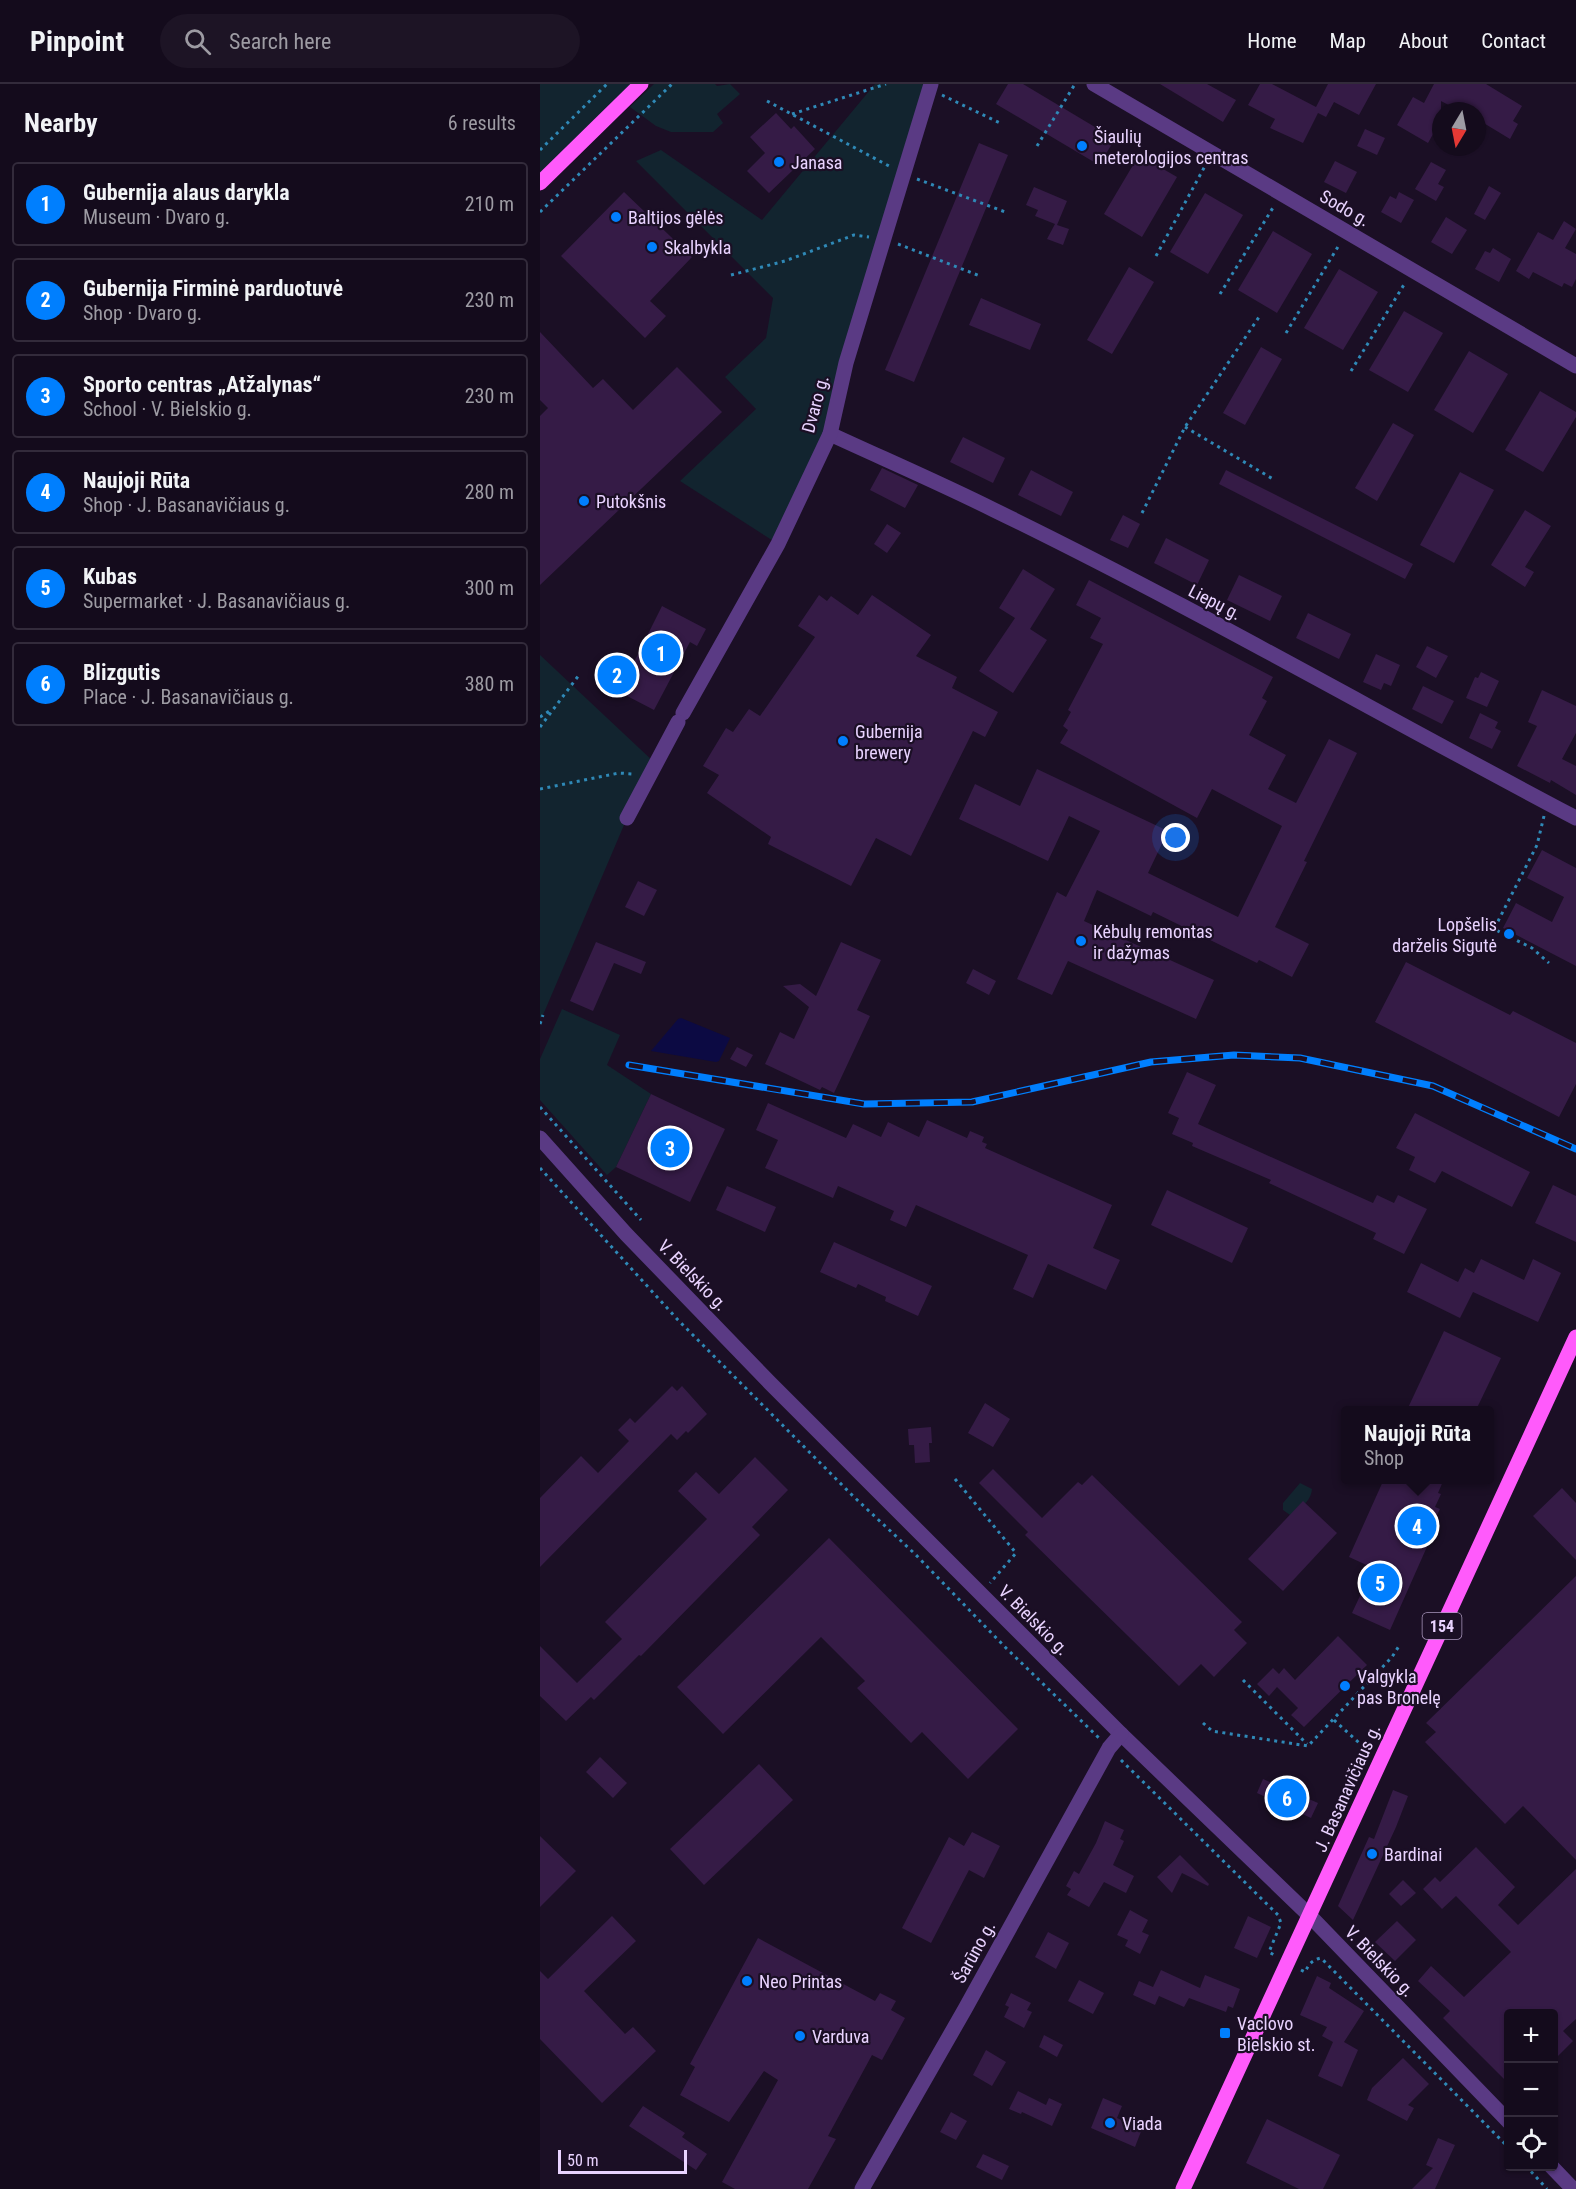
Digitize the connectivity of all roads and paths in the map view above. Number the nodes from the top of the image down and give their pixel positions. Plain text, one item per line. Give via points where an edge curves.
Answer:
1 (607, 84) edge
2 (641, 84) edge
3 (672, 84) edge
4 (886, 84) edge
5 (1075, 84) edge
6 (1094, 84) edge
7 (930, 87) edge
8 (766, 101) dead end
9 (792, 114) junction
10 (1000, 123) dead end
11 (1037, 146) dead end
12 (540, 150) edge
13 (1212, 153) junction
14 (904, 174) junction
15 (540, 183) edge
16 (1281, 194) junction
17 (540, 212) edge
18 (1008, 213) dead end
19 (1346, 232) junction
20 (884, 239) junction
21 (1156, 256) dead end
22 (1413, 271) junction
23 (731, 275) dead end
24 (980, 276) dead end
25 (1220, 294) dead end
26 (1259, 317) dead end
27 (1286, 333) dead end
28 (1576, 366) edge
29 (1351, 371) dead end
30 (1185, 427) junction
31 (830, 434) junction
32 (1273, 479) dead end
33 (1142, 513) dead end
34 (579, 675) dead end
35 (552, 710) junction
36 (540, 717) edge
37 (540, 727) edge
38 (650, 774) junction
39 (540, 789) edge
40 (1547, 803) junction
41 (627, 818) dead end
42 (1576, 818) edge
43 (1549, 963) dead end
44 (543, 1015) dead end
45 (540, 1024) edge
46 (540, 1107) edge
47 (540, 1137) edge
48 (540, 1168) edge
49 (641, 1220) dead end
50 (1576, 1336) edge
51 (955, 1479) dead end
52 (981, 1594) junction
53 (1399, 1646) dead end
54 (1243, 1680) dead end
55 (1334, 1720) junction
56 (1203, 1723) dead end
57 (1121, 1734) junction
58 (1308, 1746) junction
59 (1109, 1748) junction
60 (1380, 1762) junction
61 (1310, 1916) junction
62 (1269, 1952) dead end
63 (1305, 1972) dead end
64 (1504, 2117) edge
65 (1504, 2143) edge
66 (1531, 2171) edge
67 (1556, 2171) edge
68 (862, 2189) edge
69 (1183, 2189) edge
70 (1547, 2189) edge
71 (1573, 2189) edge

1 - 12 path
2 - 15 main road
3 - 17 path
4 - 9 path
5 - 11 path
6 - 13 street, Sodo g.
7 - 10 path
7 - 14 street, Dvaro g.
8 - 9 path
9 - 14 path
13 - 16 street, Sodo g.
13 - 21 path
14 - 18 path
14 - 20 street, Dvaro g.
16 - 19 street, Sodo g.
16 - 25 path
19 - 22 street, Sodo g.
19 - 27 path
20 - 23 path via 854,235 785,261
20 - 24 path
20 - 31 street, Dvaro g. via 846,363
22 - 28 street, Sodo g.
22 - 29 path
26 - 30 path
30 - 32 path
30 - 33 path
31 - 38 street, Dvaro g. via 778,544
31 - 40 street, Liepų g. via 1057,542
34 - 35 path
35 - 36 path
35 - 37 path
38 - 39 path via 619,774
38 - 41 street, Dvaro g.
40 - 42 street, Liepų g.
40 - 43 path via 1537,845 1494,929 1532,948
44 - 45 path
46 - 49 path
47 - 52 street, V. Bielskio g. via 626,1234
48 - 59 path via 678,1320
50 - 60 main road, J. Basanavičiaus g. / 154
51 - 52 path via 1016,1552
52 - 57 street, V. Bielskio g.
53 - 55 path
54 - 58 path
55 - 58 path
55 - 60 path
56 - 58 path via 1212,1731
57 - 59 street, Šarūno g.
57 - 61 street, V. Bielskio g.
59 - 62 path via 1278,1915 1281,1923
59 - 68 street, Šarūno g.
60 - 61 main road, J. Basanavičiaus g. / 154
61 - 64 street, V. Bielskio g.
61 - 69 main road, J. Basanavičiaus g. / 154
63 - 65 path via 1310,1963 1321,1958
66 - 70 path
67 - 71 street

